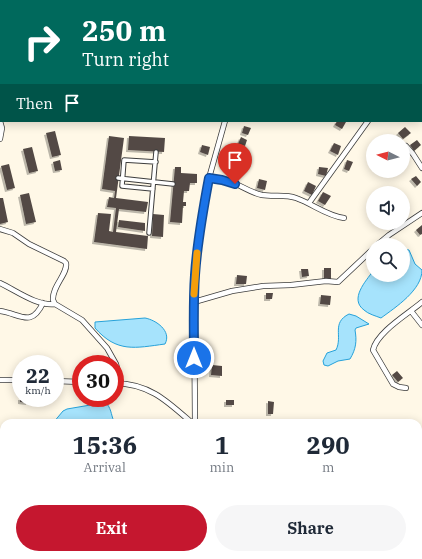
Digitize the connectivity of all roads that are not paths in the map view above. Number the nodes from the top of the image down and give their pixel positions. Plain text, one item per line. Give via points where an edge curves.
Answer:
1 (0, 122) edge
2 (225, 122) edge
3 (367, 122) edge
4 (0, 139) edge
5 (410, 151) edge
6 (156, 152) dead end
7 (156, 162) junction
8 (422, 168) edge
9 (121, 178) junction
10 (209, 178) junction
11 (154, 182) junction
12 (173, 184) dead end
13 (154, 189) junction
14 (309, 203) junction
15 (422, 213) edge
16 (344, 218) dead end
17 (0, 229) edge
18 (149, 233) dead end
19 (385, 238) edge
20 (366, 256) edge
21 (0, 283) edge
22 (194, 302) junction
23 (422, 302) edge
24 (43, 303) junction
25 (55, 304) junction
26 (0, 311) edge
27 (411, 311) junction
28 (422, 325) edge
29 (111, 355) edge
30 (0, 380) edge
31 (12, 380) edge
32 (124, 383) edge
33 (406, 388) dead end
34 (188, 419) edge
35 (193, 419) edge

1 - 4 street
2 - 10 street
3 - 14 street
5 - 8 street
6 - 7 street
7 - 9 street via 124,160
7 - 11 street
9 - 11 street
9 - 13 street via 122,186
10 - 14 street via 235,184 256,193 288,196
10 - 22 street via 196,256
11 - 12 street
11 - 13 street
13 - 18 street
14 - 16 street via 327,214
15 - 19 street
17 - 25 street via 13,233 66,263 66,269 53,294
20 - 22 street via 338,282 263,286
21 - 24 street
22 - 35 street
23 - 27 street
24 - 25 street
24 - 26 street via 36,315 31,318
25 - 29 street via 82,320
27 - 28 street
27 - 33 street via 390,327 374,345 373,350 393,384
30 - 31 street
32 - 34 street via 153,392

